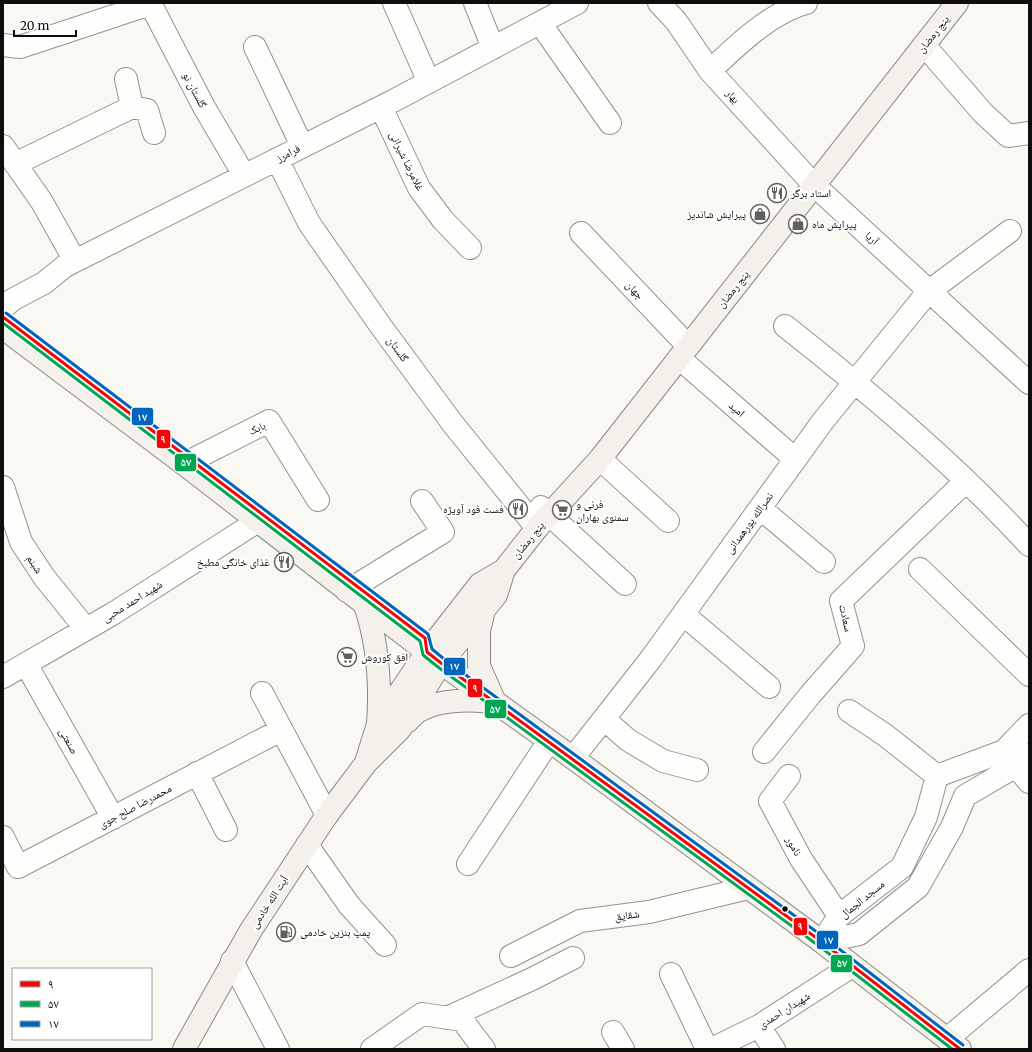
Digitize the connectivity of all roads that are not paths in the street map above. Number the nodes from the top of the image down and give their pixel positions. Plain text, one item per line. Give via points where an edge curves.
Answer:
1 (394, 3) edge
2 (476, 3) edge
3 (659, 3) edge
4 (806, 3) edge
5 (957, 3) edge
6 (150, 4) edge
7 (566, 6) edge
8 (540, 23) junction
9 (3, 45) edge
10 (924, 45) junction
11 (255, 47) dead end
12 (493, 48) junction
13 (710, 71) junction
14 (126, 79) dead end
15 (429, 82) junction
16 (132, 107) junction
17 (381, 107) junction
18 (610, 123) dead end
19 (154, 133) dead end
20 (1029, 133) edge
21 (302, 146) junction
22 (9, 155) edge
23 (277, 159) junction
24 (244, 175) junction
25 (814, 185) junction
26 (1010, 231) dead end
27 (581, 233) dead end
28 (470, 248) dead end
29 (75, 261) junction
30 (928, 292) junction
31 (3, 308) edge
32 (785, 326) dead end
33 (6, 336) edge
34 (683, 352) junction
35 (855, 382) junction
36 (1029, 383) edge
37 (600, 459) junction
38 (795, 459) junction
39 (184, 464) junction
40 (966, 481) junction
41 (3, 487) edge
42 (318, 500) dead end
43 (422, 501) dead end
44 (760, 508) junction
45 (543, 517) junction
46 (258, 521) junction
47 (668, 521) dead end
48 (1029, 545) edge
49 (824, 562) dead end
50 (920, 569) dead end
51 (504, 570) junction
52 (625, 584) dead end
53 (347, 591) junction
54 (365, 605) junction
55 (484, 610) junction
56 (683, 614) junction
57 (86, 629) junction
58 (434, 658) junction
59 (26, 664) junction
60 (1029, 675) edge
61 (3, 677) edge
62 (769, 687) dead end
63 (262, 693) dead end
64 (496, 703) junction
65 (849, 711) dead end
66 (604, 719) junction
67 (378, 724) junction
68 (1029, 725) edge
69 (400, 729) junction
70 (281, 730) junction
71 (549, 741) junction
72 (764, 752) dead end
73 (573, 758) junction
74 (366, 762) junction
75 (1025, 767) edge
76 (697, 770) dead end
77 (197, 774) junction
78 (789, 776) dead end
79 (937, 776) junction
80 (327, 815) junction
81 (113, 818) junction
82 (226, 830) dead end
83 (3, 837) edge
84 (307, 845) junction
85 (468, 864) dead end
86 (748, 888) junction
87 (839, 916) junction
88 (822, 942) junction
89 (386, 945) dead end
90 (511, 956) dead end
91 (573, 958) dead end
92 (232, 961) junction
93 (852, 966) junction
94 (1029, 970) edge
95 (671, 974) dead end
96 (447, 1018) junction
97 (759, 1026) junction
98 (954, 1044) edge
99 (184, 1049) edge
100 (278, 1049) edge
101 (372, 1049) edge
102 (484, 1049) edge
103 (707, 1049) edge
104 (712, 1049) edge
105 (774, 1049) edge

1 - 15 street
2 - 12 street
3 - 13 street, بهار via 676,21
4 - 13 street via 749,34
5 - 10 main road, پنج رمضان
6 - 9 street via 20,47
6 - 24 street, گلستان نو via 204,107
7 - 8 street, فرامرز
8 - 12 street, فرامرز
8 - 18 street
10 - 20 street via 983,113 1008,136
10 - 25 main road, پنج رمضان
11 - 21 street
12 - 15 street, فرامرز
13 - 25 street, بهار
14 - 16 street
15 - 17 street, فرامرز
16 - 19 street via 147,110
16 - 22 street
17 - 21 street, فرامرز
17 - 28 street, غلامرضا شیرانی via 419,188 443,220
21 - 23 street, فرامرز
22 - 29 street via 42,202
23 - 24 street, فرامرز
23 - 45 street, گلستان via 309,223 453,424
24 - 29 street, فرامرز
25 - 30 street, آریا
25 - 34 main road, پنج رمضان
26 - 30 street, نصرالله پورهمدانی
27 - 34 street, جهان
29 - 31 street, فرامرز
30 - 35 street, نصرالله پورهمدانی
30 - 36 street, آریا
32 - 35 street
33 - 39 main road
34 - 37 main road, پنج رمضان
34 - 38 street, امید
35 - 38 street, نصرالله پورهمدانی
35 - 40 street via 941,456
37 - 45 main road, پنج رمضان
37 - 47 street
38 - 44 street, نصرالله پورهمدانی
39 - 42 street, بابک via 269,421
39 - 46 main road
40 - 48 street via 990,502
40 - 72 street, سعادت via 841,601 853,646
41 - 57 street, شبنم via 21,542 44,577
43 - 53 street via 443,532
44 - 49 street
44 - 56 street, نصرالله پورهمدانی
45 - 51 main road, پنج رمضان
45 - 52 street, گلستان
46 - 53 main road
46 - 57 street, شهید احمد محبی
50 - 60 street
51 - 55 main road, پنج رمضان via 496,595
51 - 58 main road, پنج رمضان via 480,584
53 - 54 main road
54 - 58 main road
54 - 67 main road via 372,625 378,662
55 - 58 main road, پنج رمضان
55 - 64 main road via 479,631 479,666
56 - 62 street
56 - 66 street, نصرالله پورهمدانی
57 - 59 street, شهید احمد محبی
58 - 64 main road
58 - 67 main road, آیت الله خادمی
58 - 69 main road, آیت الله خادمی
59 - 61 street, شهید احمد محبی
59 - 81 street, صنعتی
63 - 70 street
64 - 69 main road via 476,699 436,705 418,711
64 - 71 main road
65 - 79 street via 885,735
66 - 73 street, نصرالله پورهمدانی
66 - 76 street via 628,740 663,761
67 - 74 main road, آیت الله خادمی
68 - 79 street via 1004,751
69 - 74 main road, آیت الله خادمی
70 - 77 street, محمدرضا صلح جوی
70 - 80 street
71 - 73 main road
71 - 85 street
73 - 86 main road
74 - 80 main road, آیت الله خادمی
75 - 88 street, مسجد الجمال via 965,796 952,827 918,887 859,934
77 - 81 street, محمدرضا صلح جوی
77 - 82 street
78 - 87 street, نامور via 770,800 801,859
79 - 87 street, مسجد الجمال via 926,817 902,867
80 - 84 main road, آیت الله خادمی
81 - 83 street, محمدرضا صلح جوی via 18,867
84 - 89 street via 349,905
84 - 92 main road, آیت الله خادمی
86 - 88 main road
86 - 90 street, شقایق via 649,912 580,921
87 - 88 street, مسجد الجمال
88 - 93 main road
91 - 96 street
92 - 99 main road, آیت الله خادمی
92 - 100 street
93 - 97 street, شهیدان احمدی
93 - 98 main road
94 - 98 street
95 - 103 street
96 - 101 street via 422,1014
96 - 102 street via 462,1020
97 - 104 street, شهیدان احمدی
97 - 105 street

